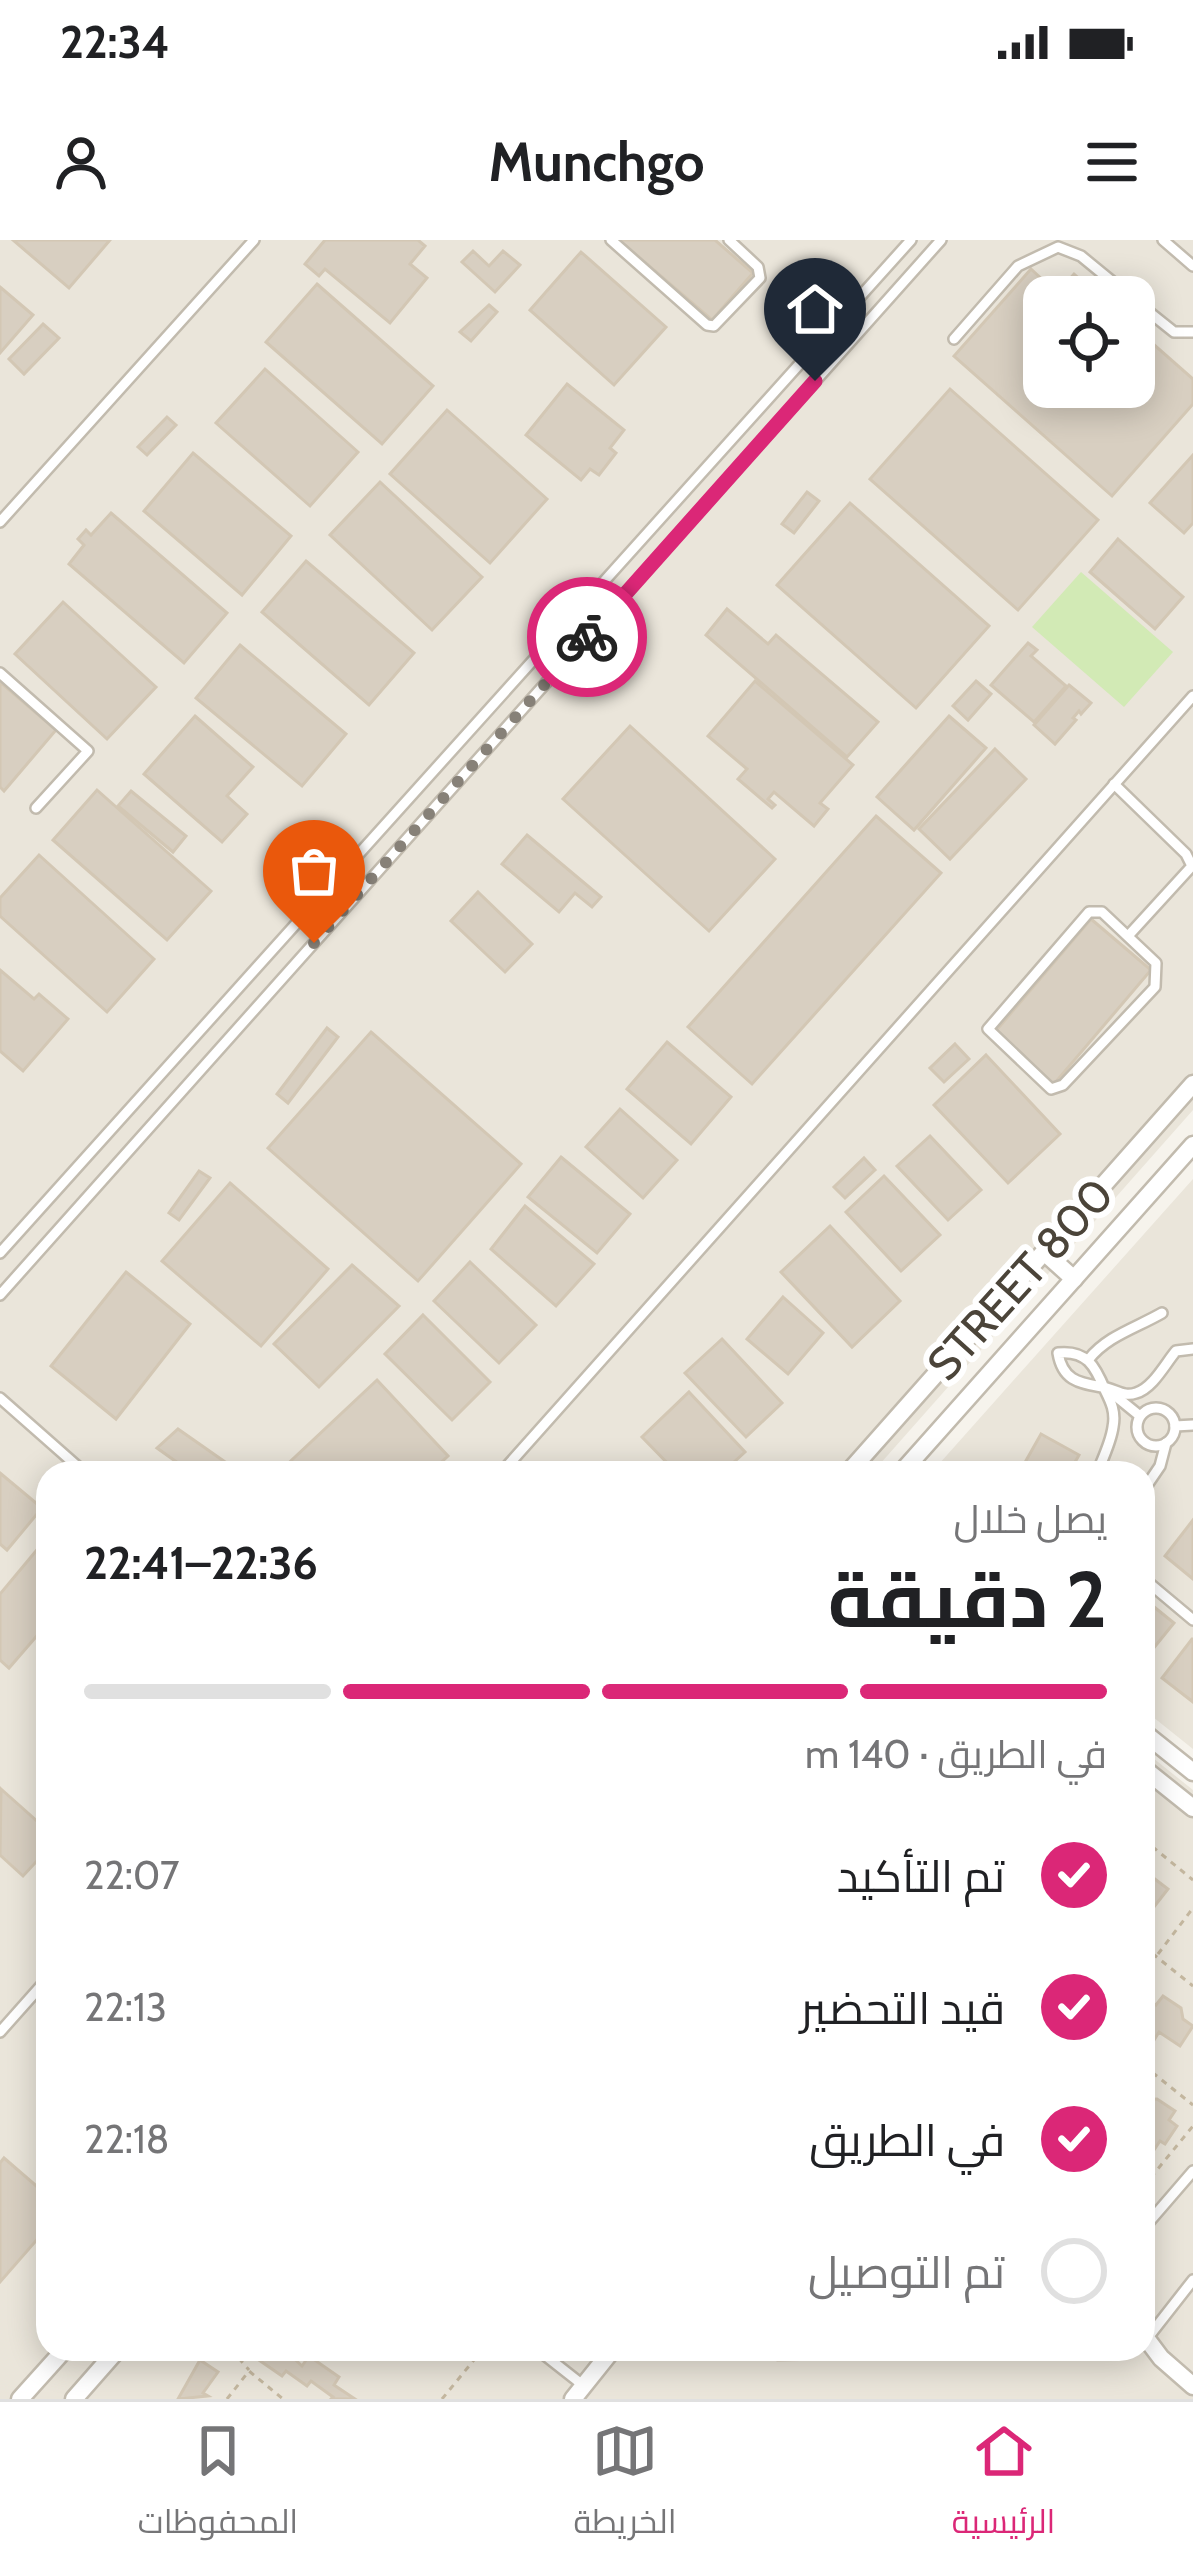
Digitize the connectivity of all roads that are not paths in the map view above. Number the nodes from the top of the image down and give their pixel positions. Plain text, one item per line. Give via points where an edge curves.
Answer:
1 (254, 240) edge
2 (611, 240) edge
3 (729, 240) edge
4 (911, 240) edge
5 (941, 240) edge
6 (1162, 240) edge
7 (1193, 266) edge
8 (1106, 276) edge
9 (1155, 317) edge
10 (1193, 332) edge
11 (954, 339) dead end
12 (0, 522) edge
13 (0, 673) edge
14 (1193, 696) edge
15 (1114, 784) junction
16 (36, 808) dead end
17 (1128, 936) junction
18 (1193, 1084) edge
19 (1193, 1145) edge
20 (1044, 1252) junction
21 (0, 1253) edge
22 (1074, 1279) junction
23 (0, 1294) edge
24 (1162, 1313) dead end
25 (1193, 1349) edge
26 (1088, 1359) junction
27 (1103, 1387) junction
28 (0, 1398) edge
29 (1140, 1416) junction
30 (1193, 1425) edge
31 (1175, 1426) junction
32 (1166, 1443) junction
33 (71, 1461) edge
34 (512, 1461) edge
35 (859, 1461) edge
36 (912, 1461) edge
37 (1101, 1461) edge
38 (1155, 1473) edge
39 (1155, 1588) edge
40 (1193, 1620) edge
41 (1155, 1742) edge
42 (1187, 1767) edge
43 (1155, 1778) edge
44 (1164, 1785) junction
45 (1193, 1808) edge
46 (36, 1992) edge
47 (0, 2032) edge
48 (1193, 2171) edge
49 (1155, 2215) edge
50 (1193, 2280) edge
51 (1155, 2325) edge
52 (1155, 2347) edge
53 (54, 2361) edge
54 (107, 2361) edge
55 (548, 2361) edge
56 (604, 2361) edge
57 (1193, 2386) edge
58 (578, 2392) edge
59 (20, 2399) edge
60 (74, 2399) edge

1 - 12 lane
2 - 3 lane via 714,326 760,278
4 - 21 lane
5 - 23 lane
6 - 7 lane
8 - 11 lane via 1058,247 1018,266
9 - 10 lane via 1174,332
13 - 16 lane via 88,751
14 - 15 lane
15 - 17 lane via 1192,866
15 - 34 lane
17 - 17 lane via 1102,912 1089,912 989,1024 989,1035 1051,1089 1155,987 1156,963
18 - 20 street, STREET 800
19 - 22 street, STREET 800
20 - 22 street
20 - 35 street, STREET 800
22 - 36 street, STREET 800
24 - 26 lane via 1108,1338
25 - 27 lane via 1175,1351 1136,1394
26 - 27 lane
26 - 27 lane via 1058,1353 1073,1380
27 - 29 lane
27 - 37 lane via 1114,1419
28 - 33 lane
29 - 31 lane via 1158,1408
29 - 32 lane via 1142,1440
30 - 31 lane
31 - 32 lane
32 - 38 lane
39 - 40 lane
41 - 42 street
42 - 44 street
43 - 44 street
44 - 45 street
46 - 47 lane
48 - 49 lane
50 - 51 lane
52 - 57 street
53 - 59 street
54 - 60 street
55 - 58 lane
56 - 58 street

